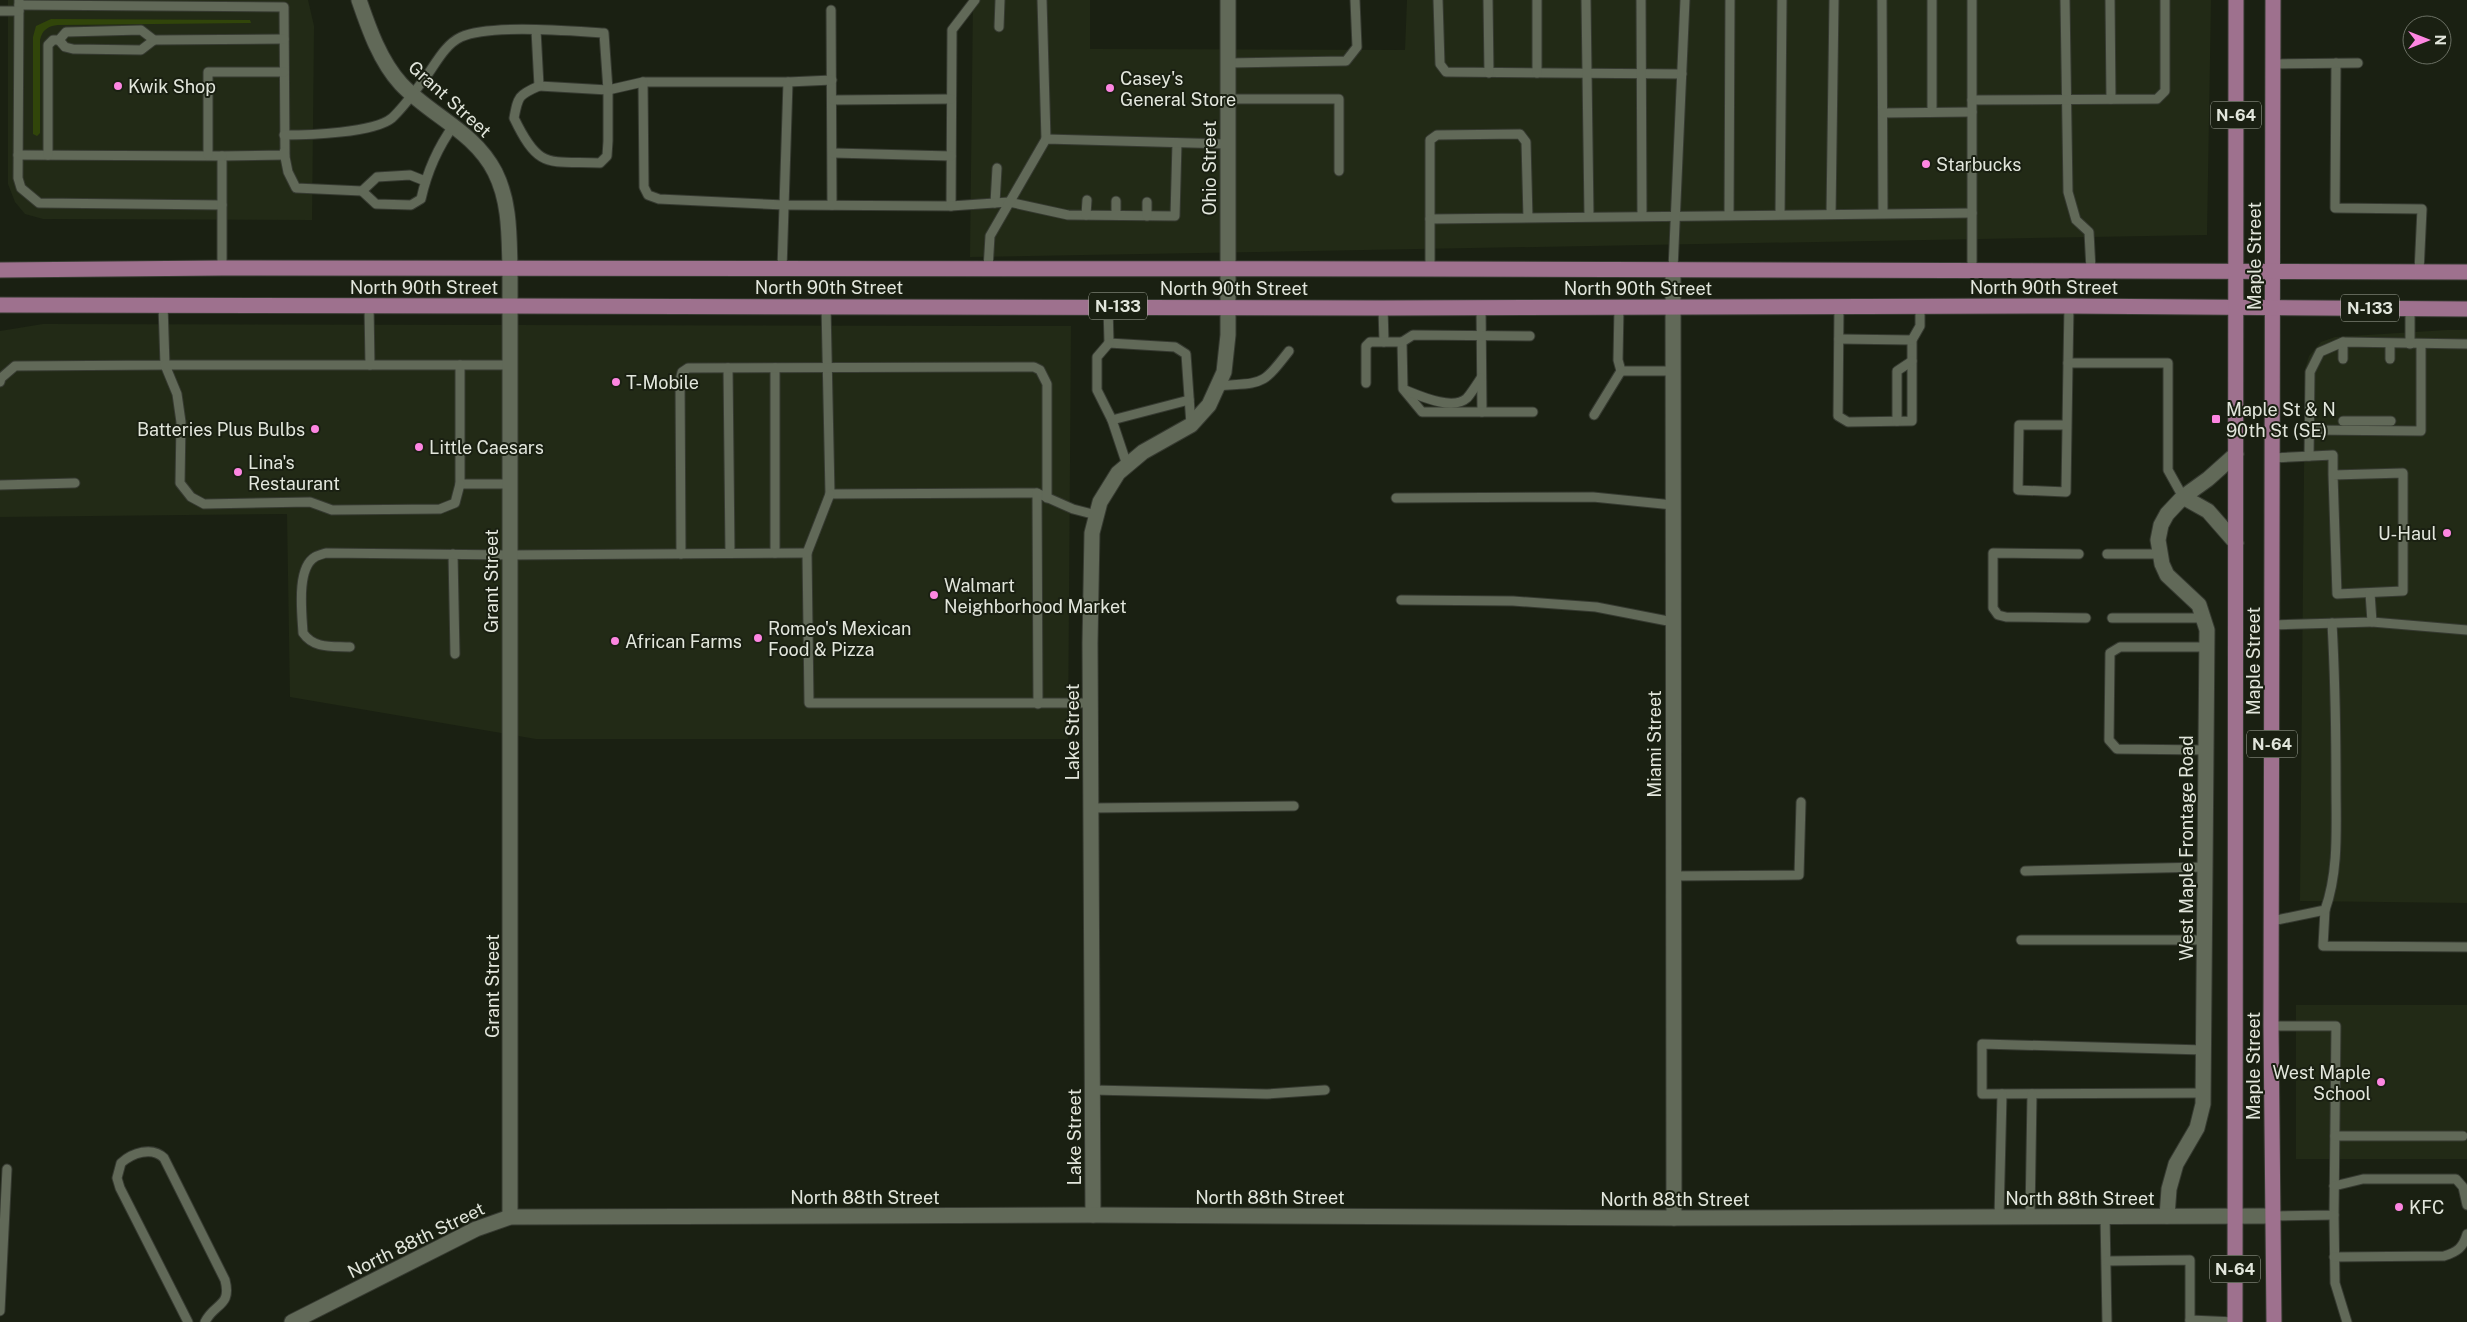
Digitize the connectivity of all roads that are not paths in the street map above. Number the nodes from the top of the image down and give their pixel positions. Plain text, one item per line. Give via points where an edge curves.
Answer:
1 (359, 0) edge
2 (975, 0) edge
3 (1000, 0) edge
4 (1042, 0) edge
5 (1228, 0) edge
6 (1355, 0) edge
7 (1438, 0) edge
8 (1488, 0) edge
9 (1537, 0) edge
10 (1586, 0) edge
11 (1641, 0) edge
12 (1685, 0) edge
13 (1730, 0) edge
14 (1782, 0) edge
15 (1834, 0) edge
16 (1882, 0) edge
17 (1932, 0) edge
18 (1972, 0) edge
19 (2065, 0) edge
20 (2110, 0) edge
21 (2166, 0) edge
22 (2236, 0) edge
23 (2273, 0) edge
24 (168, 3) edge
25 (282, 3) edge
26 (19, 5) edge
27 (831, 10) dead end
28 (0, 11) edge
29 (999, 27) dead end
30 (536, 30) junction
31 (284, 39) junction
32 (59, 40) junction
33 (154, 40) junction
34 (1228, 63) junction
35 (2336, 63) junction
36 (2358, 63) dead end
37 (2273, 64) junction
38 (284, 72) junction
39 (1489, 73) junction
40 (1537, 73) junction
41 (1586, 74) junction
42 (1640, 74) junction
43 (1682, 74) junction
44 (832, 80) junction
45 (643, 82) junction
46 (788, 82) junction
47 (539, 86) junction
48 (608, 90) junction
49 (413, 94) junction
50 (951, 99) junction
51 (1228, 99) junction
52 (2067, 99) junction
53 (2111, 99) junction
54 (832, 100) junction
55 (1972, 100) junction
56 (1932, 112) junction
57 (1972, 112) junction
58 (1883, 113) junction
59 (454, 125) junction
60 (284, 134) junction
61 (1046, 139) junction
62 (1177, 143) junction
63 (1228, 144) junction
64 (284, 152) junction
65 (834, 153) junction
66 (18, 155) junction
67 (48, 155) junction
68 (208, 155) junction
69 (222, 156) junction
70 (951, 156) junction
71 (997, 168) dead end
72 (1339, 172) dead end
73 (425, 181) junction
74 (362, 191) junction
75 (1087, 200) dead end
76 (1116, 201) dead end
77 (1009, 202) junction
78 (1147, 202) dead end
79 (996, 203) junction
80 (222, 205) junction
81 (784, 205) junction
82 (832, 205) junction
83 (951, 206) junction
84 (1883, 213) junction
85 (1972, 213) junction
86 (1729, 214) junction
87 (1780, 214) junction
88 (1831, 214) junction
89 (1086, 215) junction
90 (1676, 215) junction
91 (1116, 216) junction
92 (1147, 216) junction
93 (1589, 216) junction
94 (1642, 216) junction
95 (1528, 218) junction
96 (1430, 219) junction
97 (222, 268) junction
98 (510, 268) junction
99 (782, 269) junction
100 (988, 269) junction
101 (1228, 269) junction
102 (1430, 269) junction
103 (1673, 269) junction
104 (0, 270) edge
105 (1972, 270) junction
106 (2091, 270) junction
107 (2236, 271) junction
108 (2273, 272) junction
109 (2420, 272) junction
110 (2467, 272) edge
111 (0, 305) edge
112 (163, 305) junction
113 (369, 306) junction
114 (510, 306) junction
115 (826, 306) junction
116 (1108, 306) junction
117 (1228, 306) junction
118 (1673, 306) junction
119 (1839, 306) junction
120 (1920, 306) junction
121 (2069, 306) junction
122 (1481, 307) junction
123 (1619, 307) junction
124 (1382, 308) junction
125 (2236, 308) junction
126 (2273, 308) junction
127 (2410, 308) junction
128 (2467, 309) edge
129 (1481, 335) junction
130 (1530, 336) dead end
131 (1839, 339) junction
132 (1912, 340) junction
133 (1384, 342) junction
134 (1402, 342) junction
135 (2343, 342) junction
136 (1110, 343) junction
137 (2390, 344) junction
138 (2410, 344) junction
139 (2467, 344) edge
140 (2421, 345) junction
141 (1289, 351) dead end
142 (2343, 359) dead end
143 (2390, 359) dead end
144 (1912, 361) junction
145 (2068, 363) junction
146 (165, 365) junction
147 (370, 365) junction
148 (460, 365) junction
149 (510, 365) junction
150 (728, 368) junction
151 (775, 368) junction
152 (827, 368) junction
153 (1621, 371) junction
154 (1673, 371) junction
155 (1482, 378) junction
156 (0, 382) edge
157 (1366, 382) dead end
158 (1219, 386) junction
159 (1403, 389) junction
160 (1189, 400) junction
161 (1482, 412) junction
162 (1533, 412) dead end
163 (1594, 415) dead end
164 (1112, 420) junction
165 (1897, 421) junction
166 (1191, 425) junction
167 (2066, 425) junction
168 (2309, 430) junction
169 (2236, 454) junction
170 (2309, 456) junction
171 (2272, 458) junction
172 (1127, 465) junction
173 (2333, 475) junction
174 (75, 482) dead end
175 (460, 484) junction
176 (510, 484) junction
177 (0, 485) edge
178 (1037, 493) junction
179 (830, 494) junction
180 (2183, 496) junction
181 (1047, 498) junction
182 (1396, 498) dead end
183 (1673, 505) junction
184 (1096, 515) junction
185 (2236, 543) junction
186 (730, 553) junction
187 (775, 553) junction
188 (807, 553) junction
189 (453, 554) junction
190 (681, 554) junction
191 (2079, 554) dead end
192 (2107, 554) dead end
193 (2160, 554) junction
194 (510, 555) junction
195 (2370, 593) junction
196 (1401, 600) dead end
197 (2086, 618) dead end
198 (2112, 618) dead end
199 (2204, 618) junction
200 (1673, 622) junction
201 (2372, 622) junction
202 (2332, 623) junction
203 (2272, 624) junction
204 (2467, 630) edge
205 (350, 647) dead end
206 (2207, 648) junction
207 (455, 654) dead end
208 (1038, 704) junction
209 (1090, 704) junction
210 (2205, 750) junction
211 (1801, 802) dead end
212 (1294, 806) dead end
213 (1091, 808) junction
214 (2205, 867) junction
215 (2025, 871) dead end
216 (1673, 876) junction
217 (2325, 910) junction
218 (2272, 921) junction
219 (2020, 940) dead end
220 (2205, 940) junction
221 (2467, 947) edge
222 (2271, 1026) junction
223 (2204, 1050) junction
224 (1092, 1090) junction
225 (1325, 1090) dead end
226 (2204, 1093) junction
227 (2002, 1094) junction
228 (2032, 1094) junction
229 (2335, 1136) junction
230 (2463, 1136) dead end
231 (7, 1169) dead end
232 (2334, 1186) junction
233 (2467, 1205) edge
234 (2235, 1215) junction
235 (2334, 1215) junction
236 (1093, 1216) junction
237 (2105, 1216) junction
238 (2166, 1216) junction
239 (2272, 1216) junction
240 (510, 1217) junction
241 (1999, 1217) junction
242 (2030, 1217) junction
243 (1674, 1218) junction
244 (2467, 1234) edge
245 (2334, 1258) junction
246 (2107, 1261) junction
247 (0, 1311) edge
248 (2190, 1321) edge
249 (188, 1322) edge
250 (205, 1322) edge
251 (292, 1322) edge
252 (2107, 1322) edge
253 (2235, 1322) edge
254 (2274, 1322) edge
255 (2347, 1322) edge

1 - 49 street, Grant Street via 385,62
2 - 50 lane via 952,30
3 - 29 lane
4 - 61 lane
5 - 34 street, Ohio Street
6 - 34 lane via 1357,47 1346,61
7 - 39 lane via 1440,64 1446,72
8 - 39 lane
9 - 40 lane
10 - 41 lane
11 - 42 lane
12 - 43 lane
13 - 86 lane
14 - 87 lane
15 - 88 lane
16 - 58 lane
17 - 56 lane
18 - 55 lane
19 - 52 lane
20 - 53 lane
21 - 53 lane via 2165,91 2157,98
22 - 107 main road, Maple Street / N-64
23 - 37 main road, Maple Street / N-64
24 - 25 lane
24 - 26 lane
25 - 31 lane
26 - 28 lane
26 - 66 lane
27 - 44 lane
30 - 47 lane
30 - 48 lane via 604,33
30 - 49 lane via 486,31 462,37 450,44
31 - 33 lane
31 - 38 lane
32 - 33 lane via 74,49 141,50
32 - 33 lane via 66,32 74,30 141,30
32 - 67 lane via 48,45
34 - 51 street, Ohio Street
35 - 36 lane
35 - 37 lane
35 - 109 lane via 2335,208 2422,209
37 - 108 main road, Maple Street / N-64
38 - 60 lane
38 - 68 lane via 208,72
39 - 40 lane
40 - 41 lane
41 - 42 lane
41 - 93 lane
42 - 43 lane
42 - 94 lane
43 - 90 lane
44 - 46 lane
44 - 54 lane
45 - 46 lane
45 - 48 lane
45 - 81 lane via 644,187 648,195 659,199
46 - 81 lane
47 - 48 lane
47 - 48 lane via 522,93 514,118 534,153 547,161 600,163 607,156
49 - 59 street, Grant Street
49 - 60 lane via 391,119 382,123 334,132
50 - 54 lane
50 - 70 lane
51 - 63 street, Ohio Street
51 - 72 lane via 1339,99
52 - 53 lane
52 - 55 lane
52 - 106 lane via 2068,192 2076,220 2089,232
54 - 65 lane
55 - 57 lane
56 - 57 lane
56 - 58 lane
57 - 85 lane
58 - 84 lane
59 - 73 lane via 442,141
59 - 98 street, Grant Street via 482,152 500,184 508,216
60 - 64 lane
61 - 62 lane via 1116,145
61 - 77 lane
62 - 63 lane
62 - 92 lane via 1175,216
63 - 101 street, Ohio Street
64 - 69 lane via 285,155
64 - 74 lane via 288,172 296,188
65 - 70 lane
65 - 82 lane
66 - 67 lane
66 - 80 lane via 21,188 39,203
67 - 68 lane
68 - 69 lane
69 - 80 lane
70 - 83 lane
71 - 79 lane
73 - 74 lane via 410,175 377,176
73 - 74 lane via 420,199 411,205 376,204
75 - 89 lane
76 - 91 lane
77 - 79 lane
77 - 89 lane via 1068,215
77 - 100 lane via 990,236
78 - 92 lane
79 - 83 lane
80 - 97 lane
81 - 82 lane
81 - 99 lane
82 - 83 lane
84 - 85 lane
84 - 88 lane
85 - 105 lane
86 - 87 lane
86 - 90 lane
87 - 88 lane
89 - 91 lane
90 - 94 lane
90 - 103 lane
91 - 92 lane
93 - 94 lane
93 - 95 lane
95 - 96 lane
95 - 96 lane via 1526,142 1520,134 1437,135 1430,140
96 - 102 lane
97 - 98 main road, North 90th Street / N-133
97 - 104 main road, North 90th Street / N-133
98 - 99 main road, North 90th Street / N-133
98 - 114 street, Grant Street
99 - 100 main road, North 90th Street / N-133
100 - 101 main road, North 90th Street / N-133
101 - 102 main road, North 90th Street / N-133
101 - 117 street, Ohio Street
102 - 103 main road, North 90th Street / N-133
103 - 105 main road, North 90th Street / N-133
103 - 118 street, Miami Street
105 - 106 main road, North 90th Street / N-133
106 - 107 main road, North 90th Street / N-133
107 - 108 main road, North 90th Street / N-133
107 - 125 main road, Maple Street / N-64
108 - 109 main road, North 90th Street / N-133
108 - 126 main road, Maple Street / N-64
109 - 110 main road, North 90th Street / N-133
111 - 112 main road, North 90th Street / N-133
112 - 113 main road, North 90th Street / N-133
112 - 146 lane
113 - 114 main road, North 90th Street / N-133
113 - 147 lane
114 - 115 main road, North 90th Street / N-133
114 - 149 street, Grant Street
115 - 116 main road, North 90th Street / N-133
115 - 152 lane
116 - 117 main road, North 90th Street / N-133
116 - 136 lane
117 - 124 main road, North 90th Street / N-133
117 - 158 street, Lake Street via 1226,364
118 - 119 main road, North 90th Street / N-133
118 - 123 main road, North 90th Street / N-133
118 - 154 street, Miami Street
119 - 120 main road, North 90th Street / N-133
119 - 131 lane
120 - 121 main road, North 90th Street / N-133
120 - 132 lane via 1920,326
121 - 125 main road, North 90th Street / N-133
121 - 145 lane
122 - 123 main road, North 90th Street / N-133
122 - 124 main road, North 90th Street / N-133
122 - 129 lane
123 - 153 lane via 1618,360
124 - 133 lane
125 - 126 main road, North 90th Street / N-133
125 - 169 main road, Maple Street / N-64
126 - 127 main road, North 90th Street / N-133
126 - 171 main road, Maple Street / N-64
127 - 128 main road, North 90th Street / N-133
127 - 138 lane
129 - 130 lane
129 - 134 lane via 1413,336
129 - 155 lane
131 - 132 lane
131 - 165 lane via 1838,416 1848,422
132 - 144 lane
133 - 134 lane
133 - 157 lane via 1370,342 1366,346
134 - 159 lane
135 - 137 lane
135 - 142 lane
135 - 168 lane via 2320,352 2310,372
136 - 160 lane via 1175,347 1186,354
136 - 164 lane via 1097,357 1097,390
137 - 138 lane
137 - 143 lane
138 - 140 lane
139 - 140 lane
140 - 168 lane via 2421,431 2390,422 2343,421
141 - 158 lane via 1268,378 1260,382
144 - 165 lane via 1897,371
144 - 165 lane via 1912,421
145 - 167 lane
145 - 180 lane via 2168,363 2168,470
146 - 147 lane
146 - 156 lane via 15,366
146 - 175 lane via 176,394 181,422 180,482 191,497 204,504 310,502 332,510 440,509 455,503
147 - 148 lane
148 - 149 lane
148 - 175 lane
149 - 176 street, Grant Street
150 - 151 lane
150 - 186 lane
150 - 190 lane via 688,368 682,372
151 - 152 lane
151 - 187 lane
152 - 179 lane
152 - 181 lane via 1034,367 1040,370 1047,384
153 - 154 lane
153 - 163 lane
154 - 183 street, Miami Street
155 - 159 lane via 1466,399 1455,402 1430,401
155 - 161 lane
158 - 166 street, Lake Street via 1209,405
159 - 161 lane via 1422,412
160 - 164 lane
160 - 166 lane
161 - 162 lane
164 - 172 lane
166 - 172 street, Lake Street via 1143,452
167 - 167 lane via 2066,492 2018,490 2019,425
168 - 170 lane
169 - 180 street, West Maple Frontage Road
169 - 185 main road, Maple Street / N-64
170 - 171 lane
170 - 173 lane via 2333,455
171 - 203 main road, Maple Street / N-64
172 - 184 street, Lake Street via 1110,484
173 - 195 lane via 2338,594
173 - 195 lane via 2404,473 2403,591
174 - 177 lane
175 - 176 lane
176 - 194 street, Grant Street
178 - 179 lane
178 - 181 lane
178 - 208 lane
179 - 188 lane
180 - 185 street via 2208,511
180 - 193 street, West Maple Frontage Road via 2161,524
181 - 184 lane
182 - 183 lane via 1594,496
183 - 200 street, Miami Street
184 - 209 street, Lake Street via 1090,558
185 - 234 main road, Maple Street / N-64
186 - 187 lane
186 - 190 lane
187 - 188 lane
188 - 208 lane via 810,703
189 - 194 lane
189 - 205 lane via 326,553 314,557 306,565 302,579 303,633 307,640 317,645
189 - 207 lane
190 - 194 lane
191 - 197 lane via 1993,553 1993,608 1998,615
192 - 193 lane
193 - 199 street, West Maple Frontage Road via 2167,575 2198,605
194 - 240 street, Grant Street
195 - 201 lane
196 - 200 lane via 1513,601 1596,607
198 - 199 lane
199 - 206 street, West Maple Frontage Road
200 - 216 street, Miami Street
201 - 202 lane
201 - 204 lane
202 - 203 lane
202 - 217 lane via 2336,699 2336,840 2331,892
203 - 218 main road, Maple Street / N-64
206 - 210 street, West Maple Frontage Road
206 - 210 lane via 2120,647 2110,653 2109,740 2117,749
208 - 209 lane
209 - 213 street, Lake Street
210 - 214 street, West Maple Frontage Road
211 - 216 lane via 1799,875
212 - 213 lane
213 - 224 street, Lake Street
214 - 215 lane
214 - 220 street, West Maple Frontage Road
216 - 243 street, Miami Street
217 - 218 lane
217 - 221 lane via 2323,946
218 - 222 main road, Maple Street / N-64
219 - 220 lane
220 - 223 street, West Maple Frontage Road
222 - 229 lane via 2336,1026
222 - 239 main road, Maple Street / N-64
223 - 226 street, West Maple Frontage Road
223 - 227 lane via 1982,1044 1982,1094
224 - 225 lane via 1267,1094
224 - 236 street, Lake Street
226 - 228 lane
226 - 238 street, West Maple Frontage Road via 2197,1128 2176,1164
227 - 228 lane
227 - 241 lane
228 - 242 lane
229 - 230 lane
229 - 232 lane
231 - 247 lane
232 - 233 lane via 2363,1178 2456,1178 2463,1187
232 - 235 lane
234 - 238 street, North 88th Street
234 - 239 street, North 88th Street
234 - 253 main road, Maple Street / N-64
235 - 239 lane
235 - 245 lane
236 - 240 street, North 88th Street
236 - 243 street, North 88th Street
237 - 238 street, North 88th Street
237 - 242 street, North 88th Street
237 - 246 lane
239 - 254 main road, Maple Street / N-64
240 - 251 street, North 88th Street via 476,1230
241 - 242 street, North 88th Street
241 - 243 street, North 88th Street
244 - 245 lane via 2458,1252 2444,1256
245 - 255 lane via 2335,1283
246 - 248 lane via 2190,1260
246 - 252 lane
248 - 253 lane
249 - 250 lane via 117,1178 121,1163 139,1153 154,1153 164,1158 225,1280 225,1300

